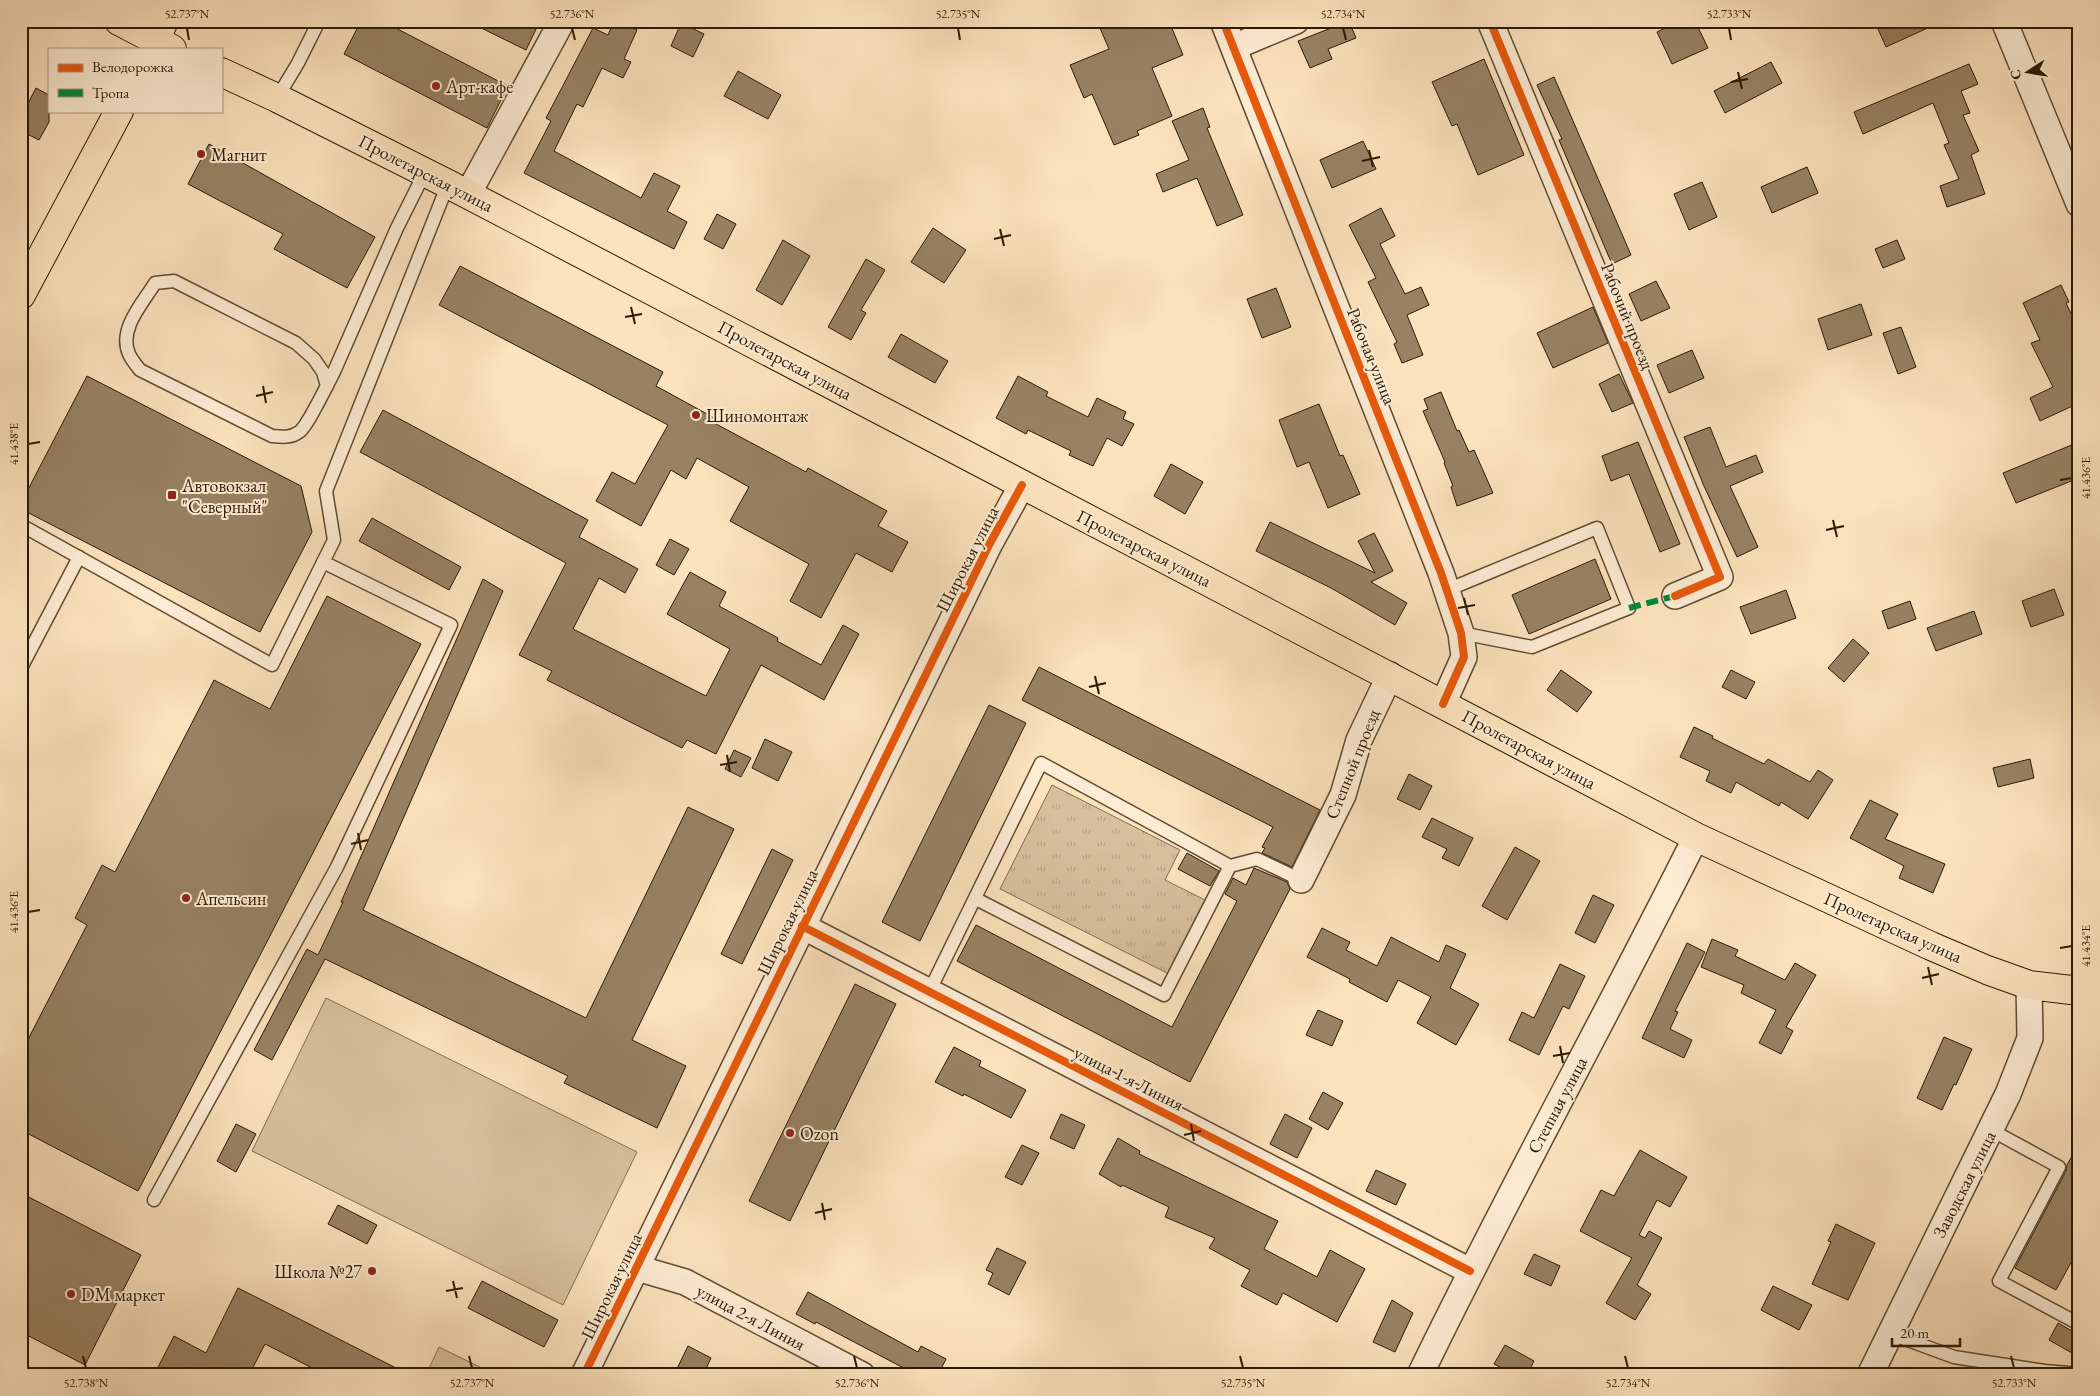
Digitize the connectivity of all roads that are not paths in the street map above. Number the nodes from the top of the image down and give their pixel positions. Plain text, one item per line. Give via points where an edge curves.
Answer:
1 (118, 21) edge
2 (319, 21) edge
3 (562, 21) edge
4 (1223, 21) edge
5 (1296, 21) edge
6 (1490, 21) edge
7 (2004, 21) edge
8 (161, 40) edge
9 (1234, 47) junction
10 (222, 72) edge
11 (277, 98) junction
12 (118, 112) edge
13 (447, 183) junction
14 (2079, 204) edge
15 (21, 295) edge
16 (327, 386) junction
17 (1022, 484) junction
18 (21, 525) edge
19 (79, 557) junction
20 (323, 562) junction
21 (1447, 590) junction
22 (1675, 596) dead end
23 (1461, 633) junction
24 (21, 668) edge
25 (1390, 676) junction
26 (1443, 704) junction
27 (1696, 837) junction
28 (1230, 866) junction
29 (1301, 880) joint
30 (976, 899) junction
31 (802, 926) junction
32 (2029, 985) junction
33 (2079, 989) edge
34 (929, 992) junction
35 (1991, 1130) junction
36 (154, 1200) dead end
37 (637, 1268) junction
38 (1470, 1270) junction
39 (2079, 1324) edge
40 (1889, 1333) junction
41 (2079, 1374) edge
42 (584, 1375) edge
43 (862, 1375) edge
44 (1420, 1375) edge
45 (1870, 1375) edge

1 - 8 main road
2 - 11 lane
3 - 13 street
4 - 9 street, Рабочая улица
5 - 9 street
6 - 22 street, Рабочий проезд via 1720,577
7 - 14 street
9 - 21 street, Рабочая улица
10 - 11 main road, Пролетарская улица
11 - 13 main road, Пролетарская улица
12 - 15 main road
13 - 16 lane
13 - 17 main road, Пролетарская улица
13 - 20 lane via 326,491 334,540
16 - 16 lane via 301,432 288,437 272,436 140,370 129,354 125,336 155,283 174,281 296,343 314,359
17 - 25 main road, Пролетарская улица
17 - 31 street, Широкая улица
18 - 19 lane
19 - 20 lane via 272,665
19 - 24 lane
20 - 36 lane via 451,624 337,867
21 - 23 street, Рабочая улица
21 - 23 lane via 1597,528 1629,608 1532,647
23 - 26 street, Рабочая улица via 1464,657
25 - 26 main road, Пролетарская улица
25 - 29 street, Степной проезд via 1359,740 1343,795
26 - 27 main road, Пролетарская улица
27 - 32 main road, Пролетарская улица via 1931,946
27 - 38 street, Степная улица
28 - 29 lane via 1257,859
28 - 30 lane via 1164,995
28 - 30 lane via 1041,763
30 - 34 lane
31 - 34 street, улица 1-я Линия
31 - 37 street, Широкая улица
32 - 33 main road, Пролетарская улица
32 - 35 street, Заводская улица via 2030,1038
34 - 38 street, улица 1-я Линия
35 - 39 lane via 2059,1168 1999,1280
35 - 40 street, Заводская улица
37 - 42 street, Широкая улица
37 - 43 street, улица 2-я Линия via 684,1282
38 - 44 street, Степная улица
40 - 41 lane via 1954,1357
40 - 45 street, Заводская улица

